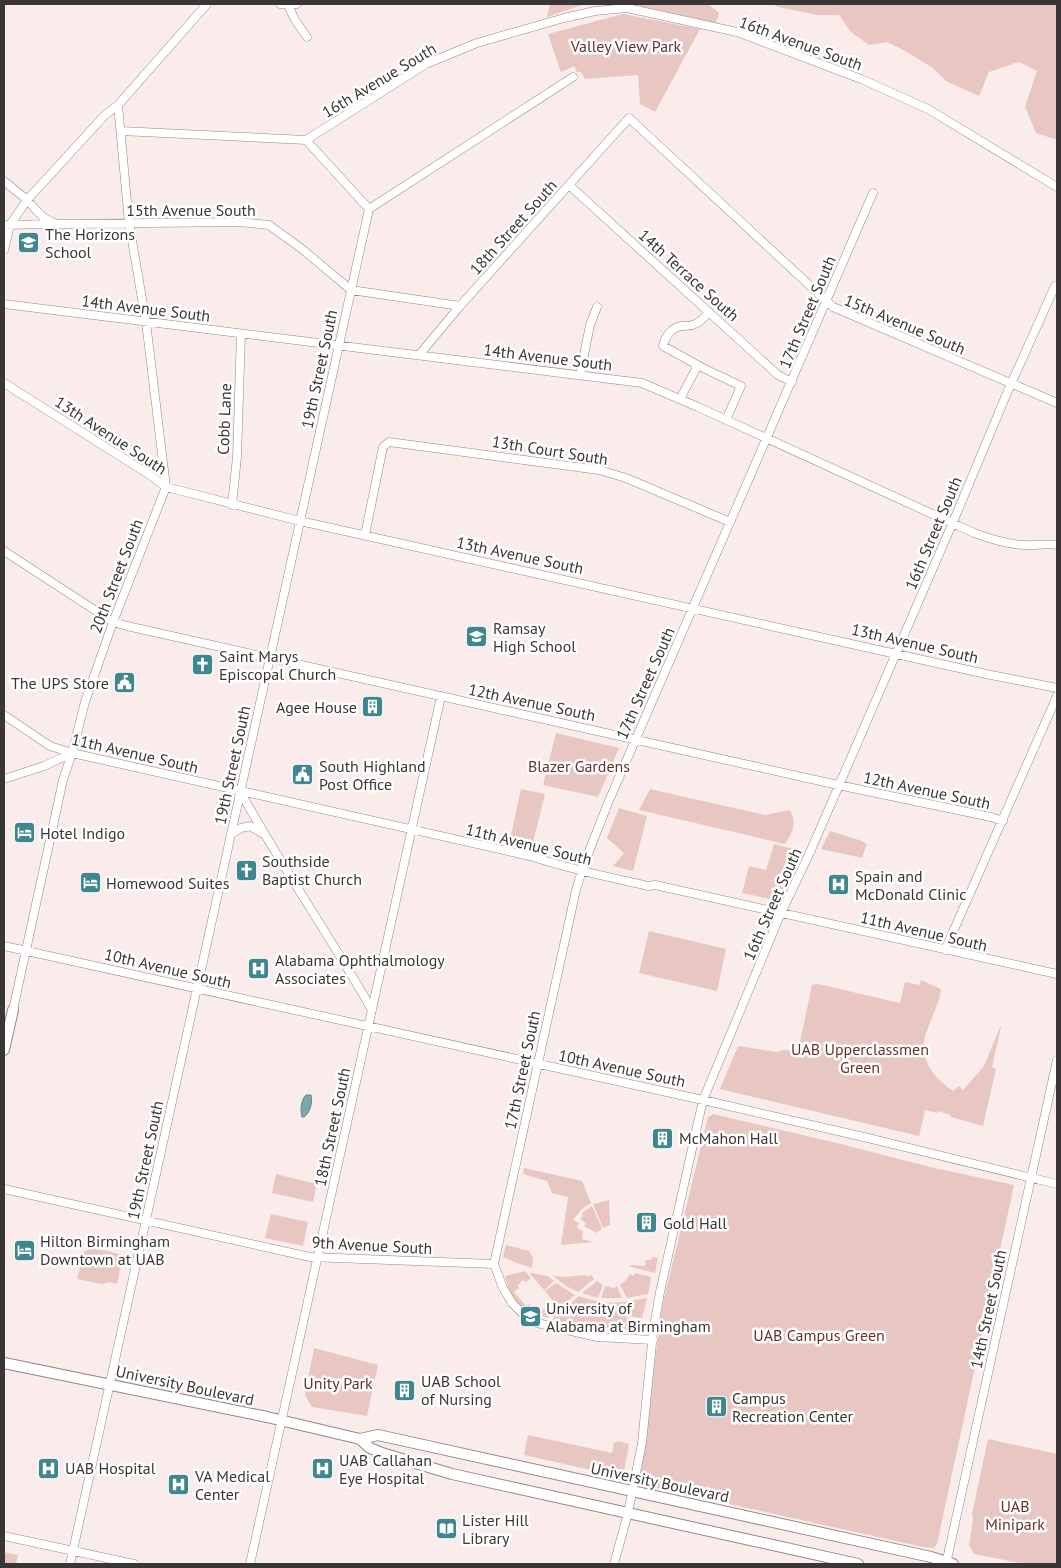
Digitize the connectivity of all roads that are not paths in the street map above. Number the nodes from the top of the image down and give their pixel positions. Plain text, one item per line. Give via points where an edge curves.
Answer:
1 (207, 4) edge
2 (284, 4) edge
3 (297, 4) edge
4 (307, 37) dead end
5 (573, 77) dead end
6 (118, 105) junction
7 (629, 118) joint
8 (121, 131) junction
9 (306, 140) junction
10 (4, 181) edge
11 (569, 185) junction
12 (1057, 187) edge
13 (873, 193) dead end
14 (27, 200) junction
15 (370, 209) junction
16 (58, 224) junction
17 (129, 224) junction
18 (7, 225) edge
19 (4, 250) edge
20 (1055, 286) dead end
21 (350, 290) junction
22 (827, 302) junction
23 (4, 304) edge
24 (460, 306) junction
25 (597, 307) dead end
26 (709, 312) junction
27 (146, 322) junction
28 (241, 334) junction
29 (338, 346) junction
30 (419, 355) junction
31 (698, 365) junction
32 (580, 375) junction
33 (792, 382) junction
34 (4, 383) edge
35 (1012, 384) junction
36 (680, 399) junction
37 (1057, 404) edge
38 (726, 420) junction
39 (767, 438) junction
40 (166, 487) junction
41 (232, 505) junction
42 (300, 521) junction
43 (730, 522) junction
44 (952, 522) junction
45 (365, 535) junction
46 (1057, 545) edge
47 (4, 551) edge
48 (694, 607) junction
49 (113, 622) junction
50 (895, 653) junction
51 (270, 658) junction
52 (1057, 688) edge
53 (441, 696) junction
54 (1057, 696) edge
55 (4, 716) edge
56 (636, 739) junction
57 (72, 753) junction
58 (4, 779) edge
59 (838, 785) junction
60 (240, 791) junction
61 (1002, 821) junction
62 (411, 830) junction
63 (231, 834) junction
64 (264, 834) junction
65 (582, 871) junction
66 (781, 913) junction
67 (4, 946) edge
68 (945, 950) junction
69 (26, 951) junction
70 (1057, 974) edge
71 (197, 989) junction
72 (13, 1010) joint
73 (372, 1010) junction
74 (368, 1027) junction
75 (4, 1050) edge
76 (1057, 1060) edge
77 (538, 1064) junction
78 (703, 1100) junction
79 (1031, 1178) junction
80 (1057, 1184) edge
81 (4, 1189) edge
82 (146, 1220) junction
83 (318, 1257) junction
84 (494, 1264) junction
85 (653, 1340) junction
86 (4, 1362) edge
87 (110, 1385) junction
88 (283, 1422) junction
89 (360, 1439) junction
90 (632, 1491) junction
91 (628, 1514) junction
92 (4, 1536) edge
93 (73, 1551) junction
94 (70, 1564) edge
95 (134, 1564) edge
96 (250, 1564) edge
97 (614, 1564) edge
98 (858, 1564) edge
99 (949, 1564) edge

1 - 6 street
2 - 3 street
2 - 4 street
5 - 15 street
6 - 8 street, 20th Street South
6 - 14 street via 98,122
7 - 11 street, 18th Street South
7 - 22 street, 15th Avenue South
8 - 9 street
8 - 17 street, 20th Street South
9 - 12 street, 16th Avenue South via 426,64 477,43 595,10 627,8 737,32 868,82 928,109
9 - 15 street
10 - 14 street
11 - 24 street, 18th Street South
11 - 26 street, 14th Terrace South
13 - 22 street, 17th Street South
14 - 16 street via 46,220
14 - 18 street
15 - 21 street, 19th Street South
16 - 17 street, 15th Avenue South
16 - 18 street, 15th Avenue South
17 - 21 street, 15th Avenue South via 240,222 269,225
17 - 27 street, 20th Street South
18 - 19 street
20 - 35 street, 16th Street South
21 - 24 street
21 - 29 street, 19th Street South
22 - 33 street, 17th Street South
22 - 35 street, 15th Avenue South via 833,308
23 - 27 street, 14th Avenue South
24 - 30 street, 18th Street South
25 - 32 street
26 - 31 street via 698,323 674,329 663,346
26 - 33 street, 14th Terrace South via 778,375
27 - 28 street, 14th Avenue South
27 - 40 street, 20th Street South
28 - 29 street, 14th Avenue South
28 - 41 street, Cobb Lane
29 - 30 street, 14th Avenue South
29 - 42 street, 19th Street South
30 - 32 street, 14th Avenue South
31 - 36 street
31 - 38 street via 741,386
32 - 36 street, 14th Avenue South via 642,383
33 - 39 street, 17th Street South
34 - 40 street, 13th Avenue South
35 - 37 street, 15th Avenue South
35 - 44 street, 16th Street South
36 - 38 street, 14th Avenue South
38 - 39 street, 14th Avenue South
39 - 43 street, 17th Street South
39 - 44 street, 14th Avenue South
40 - 41 street, 13th Avenue South
40 - 49 street, 20th Street South
41 - 42 street, 13th Avenue South
42 - 45 street, 13th Avenue South
42 - 51 street, 19th Street South
43 - 45 street, 13th Court South via 626,478 598,470 394,442 383,447
43 - 48 street, 17th Street South
44 - 46 street, 14th Avenue South via 1004,543
44 - 50 street, 16th Street South
45 - 48 street, 13th Avenue South
47 - 49 street
48 - 50 street, 13th Avenue South
48 - 56 street, 17th Street South
49 - 51 street, 12th Avenue South
49 - 57 street, 20th Street South via 85,702
50 - 52 street, 13th Avenue South
50 - 59 street, 16th Street South
51 - 53 street, 12th Avenue South
51 - 60 street, 19th Street South
53 - 56 street, 12th Avenue South
53 - 62 street, 18th Street South
54 - 61 street
55 - 57 street, 11th Avenue South via 50,746
56 - 59 street, 12th Avenue South
56 - 65 street, 17th Street South
57 - 58 street
57 - 60 street, 11th Avenue South
57 - 69 street, 20th Street South via 63,780
59 - 61 street, 12th Avenue South
59 - 66 street, 16th Street South
60 - 62 street, 11th Avenue South
60 - 63 street, 19th Street South
60 - 64 street
61 - 68 street
62 - 65 street, 11th Avenue South
62 - 73 street, 18th Street South
63 - 64 street via 250,826
63 - 71 street, 19th Street South
64 - 73 street
65 - 66 street, 11th Avenue South
65 - 77 street, 17th Street South
66 - 68 street, 11th Avenue South
66 - 78 street, 16th Street South
67 - 69 street, 10th Avenue South
68 - 70 street, 11th Avenue South
69 - 71 street, 10th Avenue South
69 - 72 street, 20th Street South
71 - 74 street, 10th Avenue South
71 - 82 street, 19th Street South
72 - 75 main road, 20th Street South
73 - 74 street, 18th Street South
74 - 77 street, 10th Avenue South
74 - 83 street, 18th Street South
76 - 79 street, 14th Street South
77 - 78 street, 10th Avenue South
77 - 84 street, 17th Street South
78 - 79 street, 10th Avenue South
78 - 85 street, 16th Street South via 660,1292
79 - 80 street, 10th Avenue South
79 - 99 street, 14th Street South
81 - 82 street, 9th Avenue South
82 - 83 street, 9th Avenue South
82 - 87 street, 19th Street South
83 - 84 street, 9th Avenue South
83 - 88 street, 18th Street South
84 - 85 street via 512,1303 522,1314 537,1322 597,1337
85 - 90 street, 16th Street South via 642,1443
86 - 87 main road, University Boulevard
87 - 88 main road, University Boulevard
87 - 93 street, 19th Street South
88 - 89 main road, University Boulevard
88 - 96 street, 18th Street South
89 - 90 main road, University Boulevard via 378,1435
89 - 91 main road, University Boulevard via 382,1453 452,1474
90 - 91 street, 16th Street South
90 - 99 main road, University Boulevard via 924,1555
91 - 97 street, 16th Street South
91 - 98 main road, University Boulevard
92 - 93 street
93 - 94 street, 19th Street South
93 - 95 street

